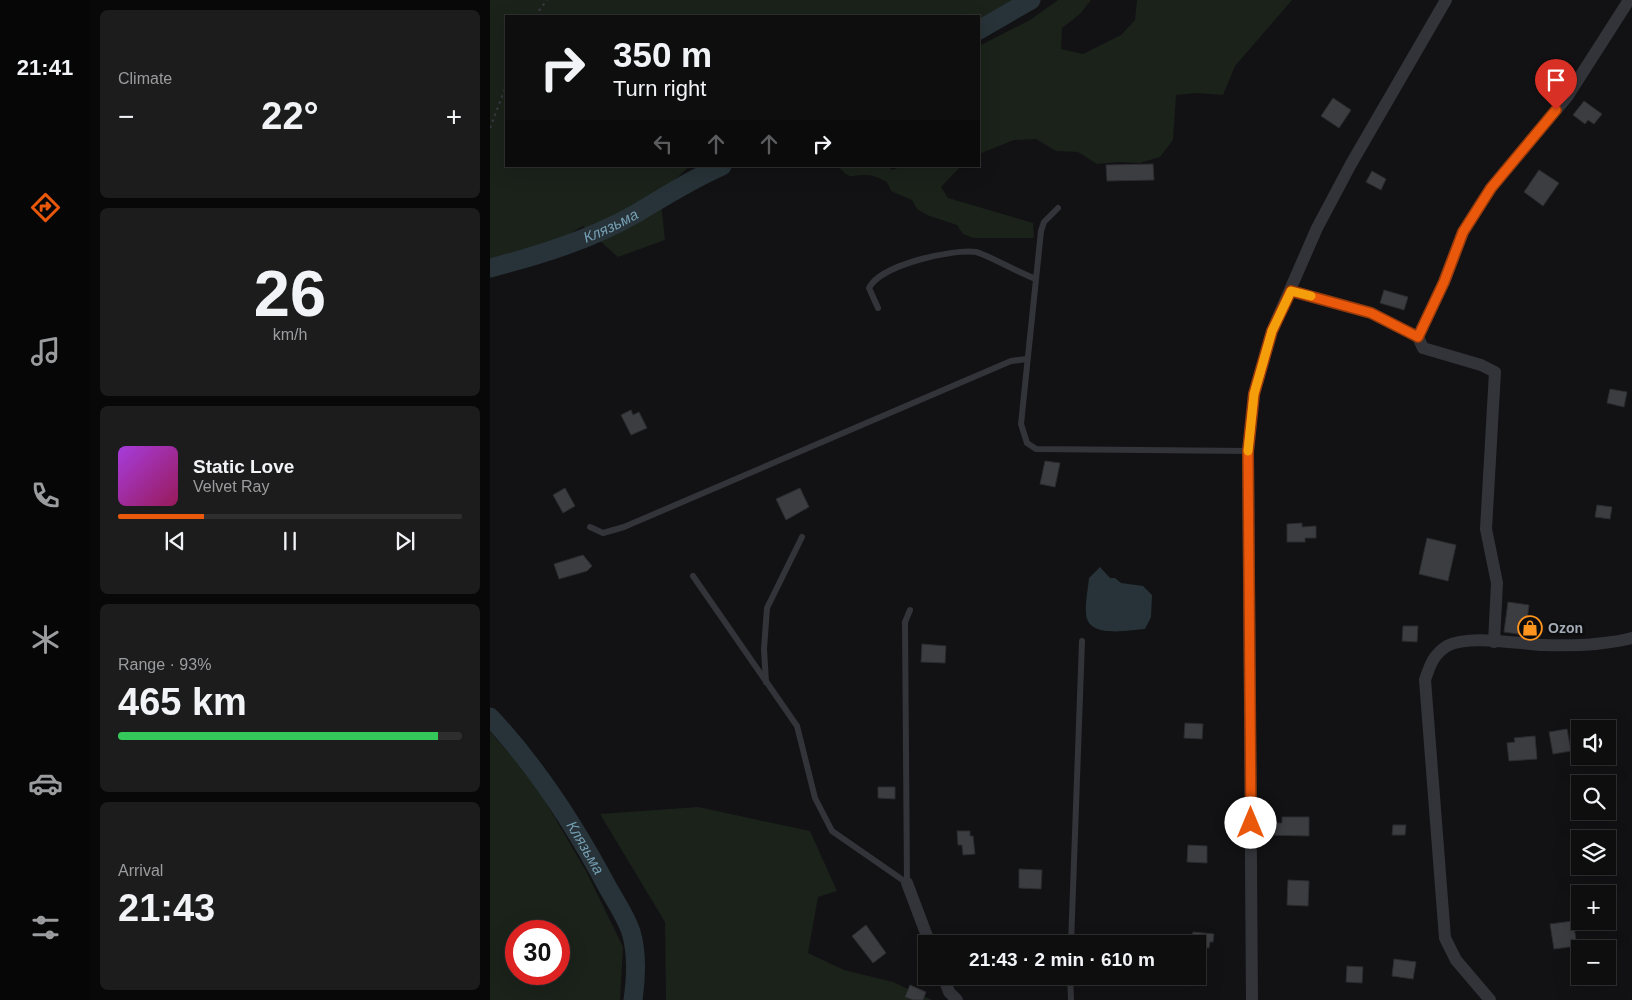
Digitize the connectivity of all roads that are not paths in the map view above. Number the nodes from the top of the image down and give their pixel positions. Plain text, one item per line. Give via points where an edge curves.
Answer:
1 (1446, 0) edge
2 (1629, 0) edge
3 (1058, 208) dead end
4 (1036, 279) junction
5 (1291, 291) junction
6 (878, 308) dead end
7 (1418, 337) junction
8 (1027, 359) junction
9 (1248, 451) junction
10 (590, 528) dead end
11 (802, 537) dead end
12 (694, 576) dead end
13 (910, 610) dead end
14 (1632, 638) edge
15 (1082, 641) dead end
16 (1494, 642) junction
17 (766, 684) junction
18 (906, 883) junction
19 (926, 935) edge
20 (1071, 935) edge
21 (946, 985) edge
22 (1070, 985) edge
23 (957, 1000) edge
24 (1070, 1000) edge
25 (1252, 1000) edge
26 (1490, 1000) edge

1 - 5 street via 1351,164 1317,228
2 - 7 street via 1567,97 1491,188 1463,232
3 - 4 lane via 1044,222 1041,231
4 - 6 lane via 976,252 934,255 886,272 872,281 869,288
4 - 8 lane
5 - 7 street via 1371,313
5 - 9 street via 1272,331 1254,394
7 - 16 street via 1423,348 1482,365 1495,372 1486,529 1497,583
8 - 9 lane via 1020,424 1027,443 1036,449
8 - 10 lane via 1011,361 624,527 603,533
9 - 25 street
11 - 17 lane via 767,608
12 - 17 lane
13 - 18 lane via 905,622
14 - 16 street via 1617,642 1545,645
15 - 20 lane
16 - 26 street via 1467,641 1448,645 1432,658 1425,680 1445,938 1456,960
17 - 18 lane via 797,726 815,798 832,831
18 - 19 street
21 - 23 street
22 - 24 lane

